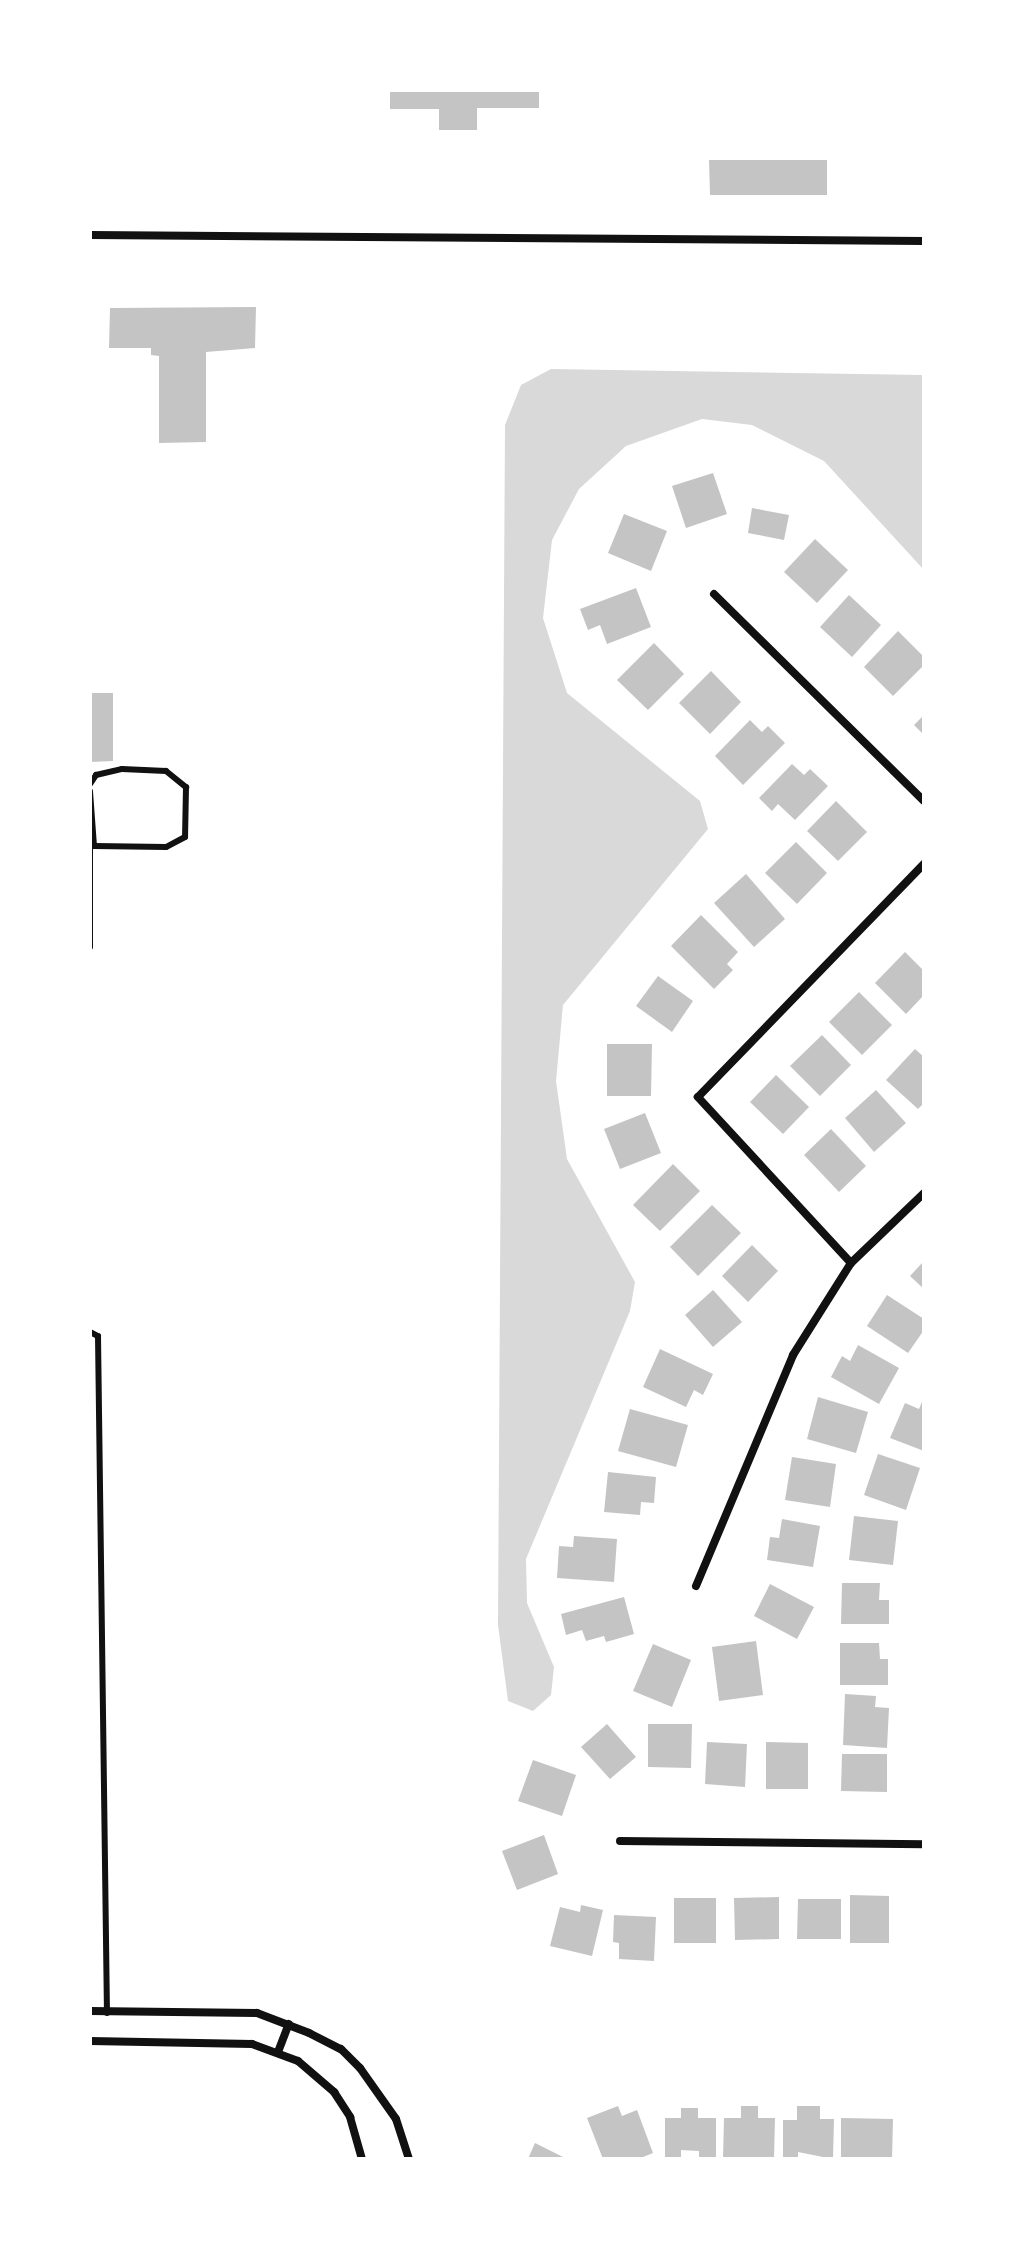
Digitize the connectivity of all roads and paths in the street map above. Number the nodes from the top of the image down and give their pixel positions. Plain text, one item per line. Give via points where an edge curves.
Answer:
1 (90, 235) edge
2 (924, 241) edge
3 (714, 594) dead end
4 (90, 784) edge
5 (90, 791) edge
6 (924, 801) edge
7 (92, 846) edge
8 (924, 864) edge
9 (90, 947) edge
10 (924, 1193) edge
11 (851, 1263) junction
12 (90, 1332) edge
13 (90, 1403) edge
14 (99, 1403) junction
15 (696, 1586) dead end
16 (620, 1841) dead end
17 (924, 1844) edge
18 (90, 2011) edge
19 (107, 2013) junction
20 (289, 2024) junction
21 (90, 2041) edge
22 (278, 2052) junction
23 (362, 2159) edge
24 (409, 2159) edge

1 - 2 street
3 - 6 street
4 - 7 lane via 96,775 122,769 166,771 186,787 185,837 166,847
5 - 7 lane
7 - 9 lane
8 - 11 street via 698,1097
10 - 11 street
11 - 15 street via 793,1355
12 - 14 lane via 98,1336
13 - 14 lane
14 - 19 lane
16 - 17 street
18 - 19 street
19 - 20 street via 257,2013
20 - 22 street
20 - 24 street via 341,2049 360,2068 396,2119
21 - 22 street via 224,2042
22 - 23 street via 298,2061 334,2092 350,2117

